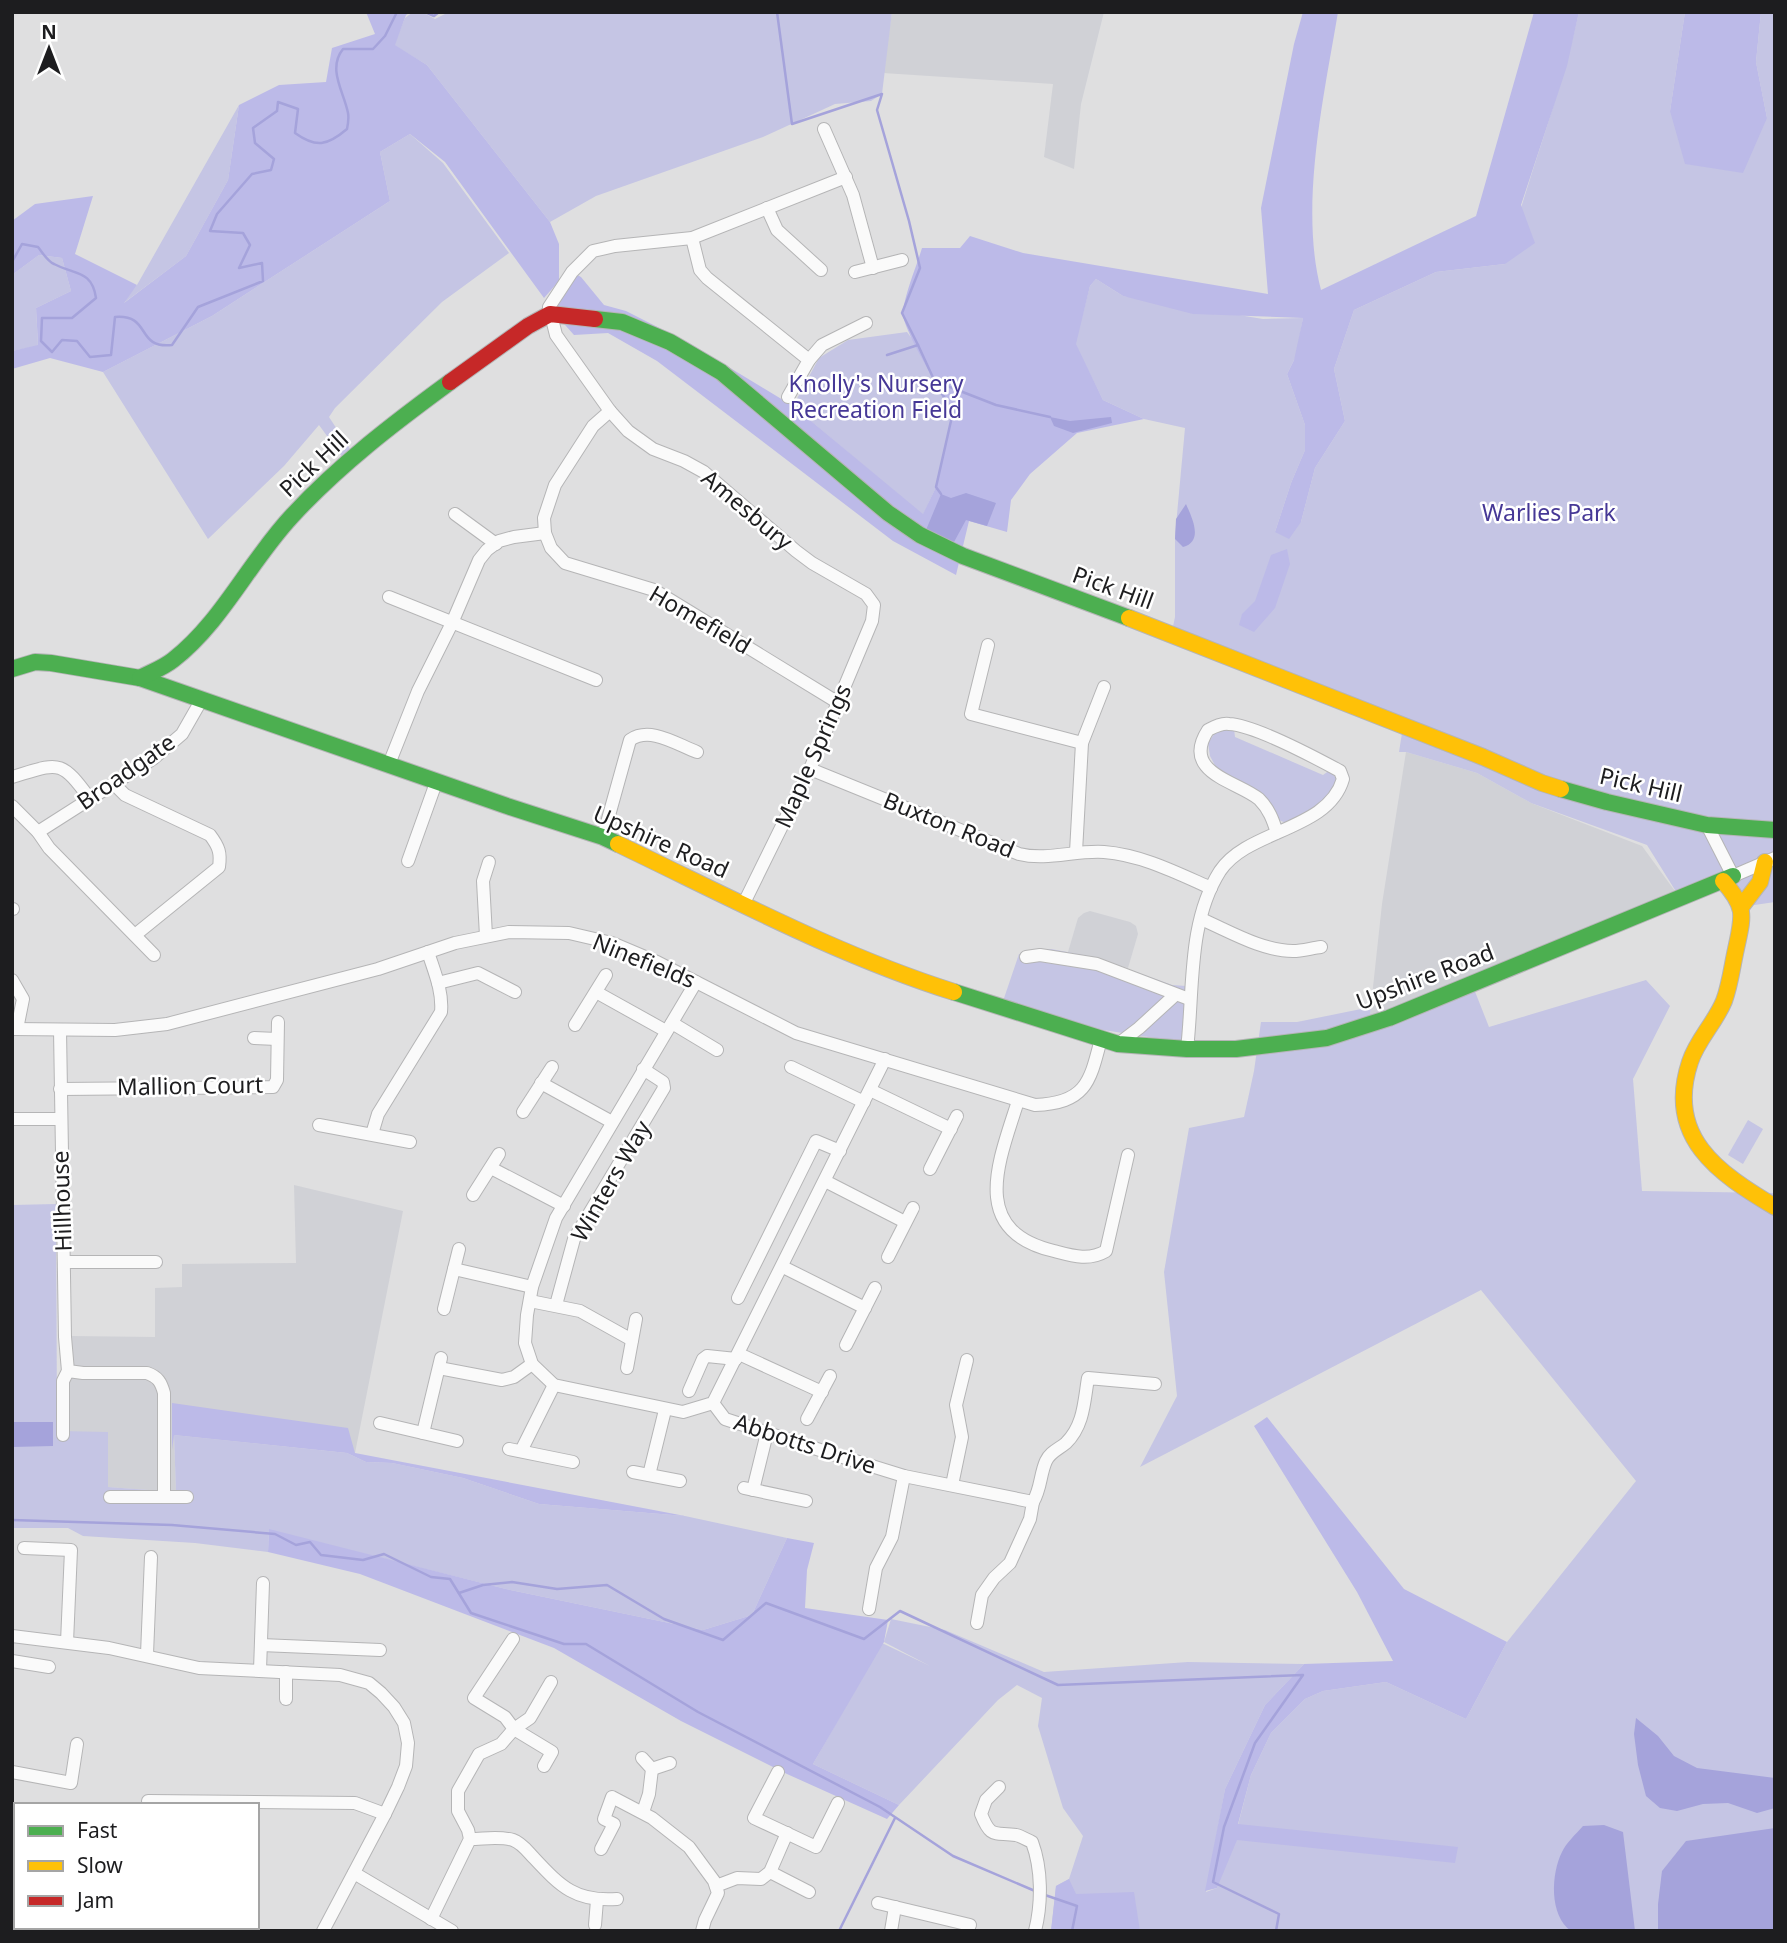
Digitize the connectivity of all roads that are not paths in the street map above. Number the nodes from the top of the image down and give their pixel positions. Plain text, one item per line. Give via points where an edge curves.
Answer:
1 (824, 129) dead end
2 (846, 177) junction
3 (767, 208) junction
4 (692, 238) junction
5 (902, 260) dead end
6 (873, 268) junction
7 (821, 270) dead end
8 (855, 272) dead end
9 (550, 311) junction
10 (866, 323) dead end
11 (809, 360) junction
12 (788, 397) dead end
13 (610, 411) junction
14 (455, 514) dead end
15 (545, 533) junction
16 (495, 544) junction
17 (389, 597) dead end
18 (874, 605) joint
19 (452, 623) junction
20 (988, 645) dead end
21 (12, 669) edge
22 (140, 678) junction
23 (596, 680) dead end
24 (1104, 687) dead end
25 (202, 699) junction
26 (837, 702) junction
27 (1082, 743) junction
28 (697, 752) dead end
29 (389, 764) junction
30 (810, 769) junction
31 (12, 777) edge
32 (437, 780) junction
33 (114, 784) junction
34 (90, 799) junction
35 (12, 806) edge
36 (1707, 825) junction
37 (1775, 830) edge
38 (37, 832) junction
39 (1277, 833) junction
40 (603, 836) junction
41 (1076, 852) junction
42 (1770, 860) edge
43 (408, 861) dead end
44 (489, 862) dead end
45 (1728, 878) junction
46 (1211, 888) junction
47 (743, 905) junction
48 (1741, 907) junction
49 (1201, 919) junction
50 (135, 935) junction
51 (485, 936) junction
52 (1321, 947) dead end
53 (428, 952) junction
54 (154, 954) dead end
55 (1026, 957) dead end
56 (607, 975) dead end
57 (12, 980) edge
58 (696, 982) junction
59 (438, 983) junction
60 (515, 992) dead end
61 (596, 992) junction
62 (1175, 995) junction
63 (1189, 999) junction
64 (278, 1022) dead end
65 (575, 1025) dead end
66 (669, 1027) junction
67 (15, 1029) edge
68 (60, 1030) junction
69 (254, 1038) dead end
70 (277, 1039) junction
71 (1101, 1039) junction
72 (1118, 1044) junction
73 (1187, 1049) junction
74 (717, 1050) dead end
75 (885, 1059) junction
76 (552, 1067) dead end
77 (791, 1067) dead end
78 (643, 1069) junction
79 (541, 1083) junction
80 (60, 1089) junction
81 (867, 1096) junction
82 (1018, 1101) junction
83 (523, 1112) dead end
84 (957, 1116) dead end
85 (12, 1119) edge
86 (60, 1119) junction
87 (612, 1122) junction
88 (319, 1125) dead end
89 (951, 1129) junction
90 (372, 1134) junction
91 (410, 1142) dead end
92 (840, 1151) junction
93 (499, 1154) dead end
94 (1128, 1155) dead end
95 (491, 1168) junction
96 (930, 1169) dead end
97 (825, 1181) junction
98 (474, 1195) dead end
99 (564, 1206) junction
100 (1775, 1207) edge
101 (914, 1208) dead end
102 (905, 1222) junction
103 (459, 1249) dead end
104 (888, 1257) dead end
105 (64, 1262) junction
106 (156, 1262) dead end
107 (783, 1267) junction
108 (454, 1269) junction
109 (745, 1285) junction
110 (532, 1287) junction
111 (875, 1288) dead end
112 (767, 1297) junction
113 (738, 1298) dead end
114 (530, 1301) junction
115 (556, 1305) junction
116 (865, 1308) junction
117 (444, 1309) dead end
118 (636, 1319) dead end
119 (632, 1340) junction
120 (846, 1345) dead end
121 (738, 1357) junction
122 (967, 1360) dead end
123 (532, 1364) junction
124 (627, 1368) dead end
125 (68, 1371) junction
126 (830, 1376) dead end
127 (1155, 1384) dead end
128 (554, 1385) junction
129 (689, 1391) dead end
130 (822, 1392) junction
131 (713, 1403) junction
132 (665, 1410) junction
133 (807, 1419) dead end
134 (380, 1423) dead end
135 (422, 1433) junction
136 (766, 1433) junction
137 (63, 1434) dead end
138 (457, 1441) dead end
139 (573, 1462) dead end
140 (633, 1472) dead end
141 (649, 1475) junction
142 (904, 1476) junction
143 (680, 1481) dead end
144 (952, 1485) junction
145 (110, 1497) dead end
146 (164, 1497) junction
147 (187, 1497) dead end
148 (806, 1501) dead end
149 (1033, 1502) junction
150 (24, 1548) dead end
151 (151, 1557) dead end
152 (263, 1583) dead end
153 (869, 1609) dead end
154 (977, 1623) dead end
155 (12, 1636) edge
156 (513, 1639) dead end
157 (67, 1642) junction
158 (261, 1645) junction
159 (380, 1650) dead end
160 (147, 1654) junction
161 (12, 1661) edge
162 (49, 1667) dead end
163 (260, 1670) junction
164 (286, 1672) junction
165 (551, 1682) dead end
166 (286, 1699) dead end
167 (514, 1728) junction
168 (77, 1744) dead end
169 (642, 1758) dead end
170 (670, 1763) dead end
171 (544, 1766) dead end
172 (652, 1769) junction
173 (12, 1772) edge
174 (778, 1772) dead end
175 (999, 1787) dead end
176 (148, 1801) dead end
177 (838, 1803) dead end
178 (643, 1812) junction
179 (385, 1814) junction
180 (787, 1833) junction
181 (470, 1839) junction
182 (601, 1849) dead end
183 (770, 1872) junction
184 (354, 1873) junction
185 (716, 1886) junction
186 (808, 1892) dead end
187 (617, 1899) dead end
188 (597, 1900) junction
189 (878, 1903) dead end
190 (895, 1907) junction
191 (431, 1919) junction
192 (595, 1925) dead end
193 (970, 1925) dead end
194 (952, 1926) edge
195 (323, 1931) edge
196 (452, 1931) edge
197 (702, 1931) edge
198 (891, 1931) edge
199 (1035, 1931) edge

1 - 2 street
2 - 3 street
2 - 6 street
3 - 4 street
3 - 7 street via 777,230
4 - 9 street via 593,251 572,272
4 - 11 street via 700,270
5 - 6 street
6 - 8 street
9 - 13 street, Amesbury via 556,335
9 - 22 street, Pick Hill via 338,469 290,518 195,641 172,662
9 - 36 street, Pick Hill via 622,322 670,342 721,372 888,513 963,556 1192,642 1542,783
10 - 11 street via 822,345
11 - 12 street
13 - 15 street via 593,426 555,485 544,518
13 - 18 street, Amesbury via 653,449 704,472 796,551 866,594
14 - 16 street
15 - 16 street
15 - 26 street, Homefield via 565,563 654,590
16 - 19 street via 479,560
17 - 19 street
18 - 26 street, Maple Springs via 872,621
19 - 23 street
19 - 29 street
20 - 27 street via 971,714
21 - 22 street, Upshire Road via 51,663
22 - 25 street, Upshire Road
24 - 27 street
25 - 29 street, Upshire Road
25 - 33 street, Broadgate via 182,734
26 - 30 street, Maple Springs
27 - 41 street
28 - 40 street via 651,734 630,740
29 - 32 street, Upshire Road
30 - 41 street, Buxton Road via 1019,854 1035,858
30 - 47 street, Maple Springs
31 - 34 street via 47,767 63,768
32 - 40 street, Upshire Road
32 - 43 street
33 - 34 street, Broadgate
33 - 50 street via 125,795 210,835 221,855 219,867
34 - 38 street, Broadgate
35 - 38 street
36 - 37 street, Pick Hill
36 - 45 street, Pick Hill
38 - 50 street
39 - 39 street via 1326,805 1341,786 1340,771 1249,729 1226,723 1208,730 1201,749 1207,767 1262,802
39 - 46 street via 1235,856
40 - 47 street, Upshire Road
41 - 46 street, Buxton Road via 1143,859
42 - 45 street
42 - 48 street
44 - 51 street via 484,881
45 - 48 street
45 - 73 street, Upshire Road via 1389,1018 1327,1038 1236,1049
46 - 49 street
47 - 71 street, Upshire Road via 907,977
48 - 100 street via 1725,998 1690,1060 1684,1113 1691,1138 1704,1157 1744,1190
49 - 52 street via 1279,949
49 - 63 street
50 - 54 street
51 - 53 street, Ninefields
51 - 58 street, Ninefields via 569,933 612,943
53 - 59 street
53 - 68 street, Ninefields via 302,991 167,1024
55 - 62 street via 1097,964
56 - 61 street
57 - 67 street via 23,999
58 - 66 street, Winters Way
58 - 75 street, Ninefields via 796,1033
59 - 60 street via 478,973
59 - 90 street via 441,1012 378,1114
61 - 65 street
61 - 66 street
62 - 63 street
62 - 72 street
63 - 73 street
64 - 70 street, Mallion Court
66 - 74 street
66 - 78 street, Winters Way
67 - 68 street, Ninefields
68 - 80 street, Hillhouse
69 - 70 street, Mallion Court
70 - 80 street, Mallion Court via 273,1087
71 - 72 street, Upshire Road
71 - 82 street, Ninefields via 1092,1074 1082,1091 1045,1105
72 - 73 street, Upshire Road
75 - 81 street
75 - 82 street, Ninefields
76 - 79 street
77 - 81 street
78 - 87 street, Winters Way
78 - 115 street, Winters Way via 663,1082 664,1088 574,1239
79 - 83 street
79 - 87 street
80 - 86 street, Hillhouse
81 - 89 street
81 - 92 street
82 - 94 street via 999,1160 996,1194 1014,1234 1036,1247 1089,1258 1106,1251
84 - 89 street
85 - 86 street
86 - 105 street, Hillhouse
87 - 99 street, Winters Way
88 - 90 street
89 - 96 street
90 - 91 street
92 - 97 street
92 - 109 street via 816,1141
93 - 95 street
95 - 98 street
95 - 99 street
97 - 102 street
97 - 107 street
99 - 110 street, Winters Way
101 - 102 street
102 - 104 street
103 - 108 street
105 - 106 street
105 - 125 street, Hillhouse
107 - 112 street
107 - 116 street
108 - 110 street
108 - 117 street
109 - 112 street
109 - 113 street
110 - 114 street, Winters Way
111 - 116 street
112 - 121 street
114 - 115 street
114 - 123 street, Winters Way via 525,1343
115 - 119 street via 580,1311
116 - 120 street
118 - 119 street
119 - 124 street
121 - 129 street via 707,1356
121 - 130 street
121 - 131 street
122 - 144 street via 956,1405 962,1437
123 - 128 street
123 - 135 street via 502,1380 440,1363
125 - 137 street, Hillhouse via 63,1381
125 - 146 street via 147,1373 162,1384
126 - 130 street
127 - 149 street via 1088,1378 1077,1431 1050,1454
128 - 132 street
128 - 139 street via 515,1450
130 - 133 street
131 - 132 street via 683,1412
131 - 136 street, Abbotts Drive via 725,1419
132 - 141 street
134 - 135 street
135 - 138 street
136 - 142 street, Abbotts Drive
136 - 148 street via 749,1489
140 - 141 street
141 - 143 street
142 - 144 street, Abbotts Drive
142 - 153 street, Abbotts Drive via 892,1537 876,1568
144 - 149 street, Abbotts Drive
145 - 146 street
146 - 147 street
149 - 154 street via 1010,1563 982,1594
150 - 157 street via 71,1550
151 - 160 street
152 - 158 street
155 - 157 street
156 - 167 street via 474,1698
157 - 160 street
158 - 159 street
158 - 163 street
160 - 163 street via 199,1668
161 - 162 street
163 - 164 street
164 - 166 street
164 - 179 street via 361,1680 394,1707 404,1723 408,1743 402,1777
165 - 167 street via 530,1718
167 - 171 street via 552,1752
167 - 181 street via 501,1744 479,1754 458,1791 458,1811
168 - 173 street via 71,1783
169 - 172 street
170 - 172 street
172 - 178 street
174 - 180 street via 754,1818
175 - 199 street via 986,1800 981,1814 987,1827 999,1836 1018,1835 1032,1842 1039,1885
176 - 179 street via 355,1803
177 - 180 street via 816,1847
178 - 182 street via 612,1797 604,1819 614,1824
178 - 185 street via 689,1847
179 - 184 street
180 - 183 street
181 - 188 street via 513,1840 564,1888
181 - 191 street
183 - 185 street via 761,1879 737,1878
183 - 186 street
184 - 191 street
184 - 195 street
185 - 197 street via 717,1899
187 - 188 street
188 - 192 street
189 - 190 street
190 - 194 street
190 - 198 street
191 - 196 street
193 - 194 street

